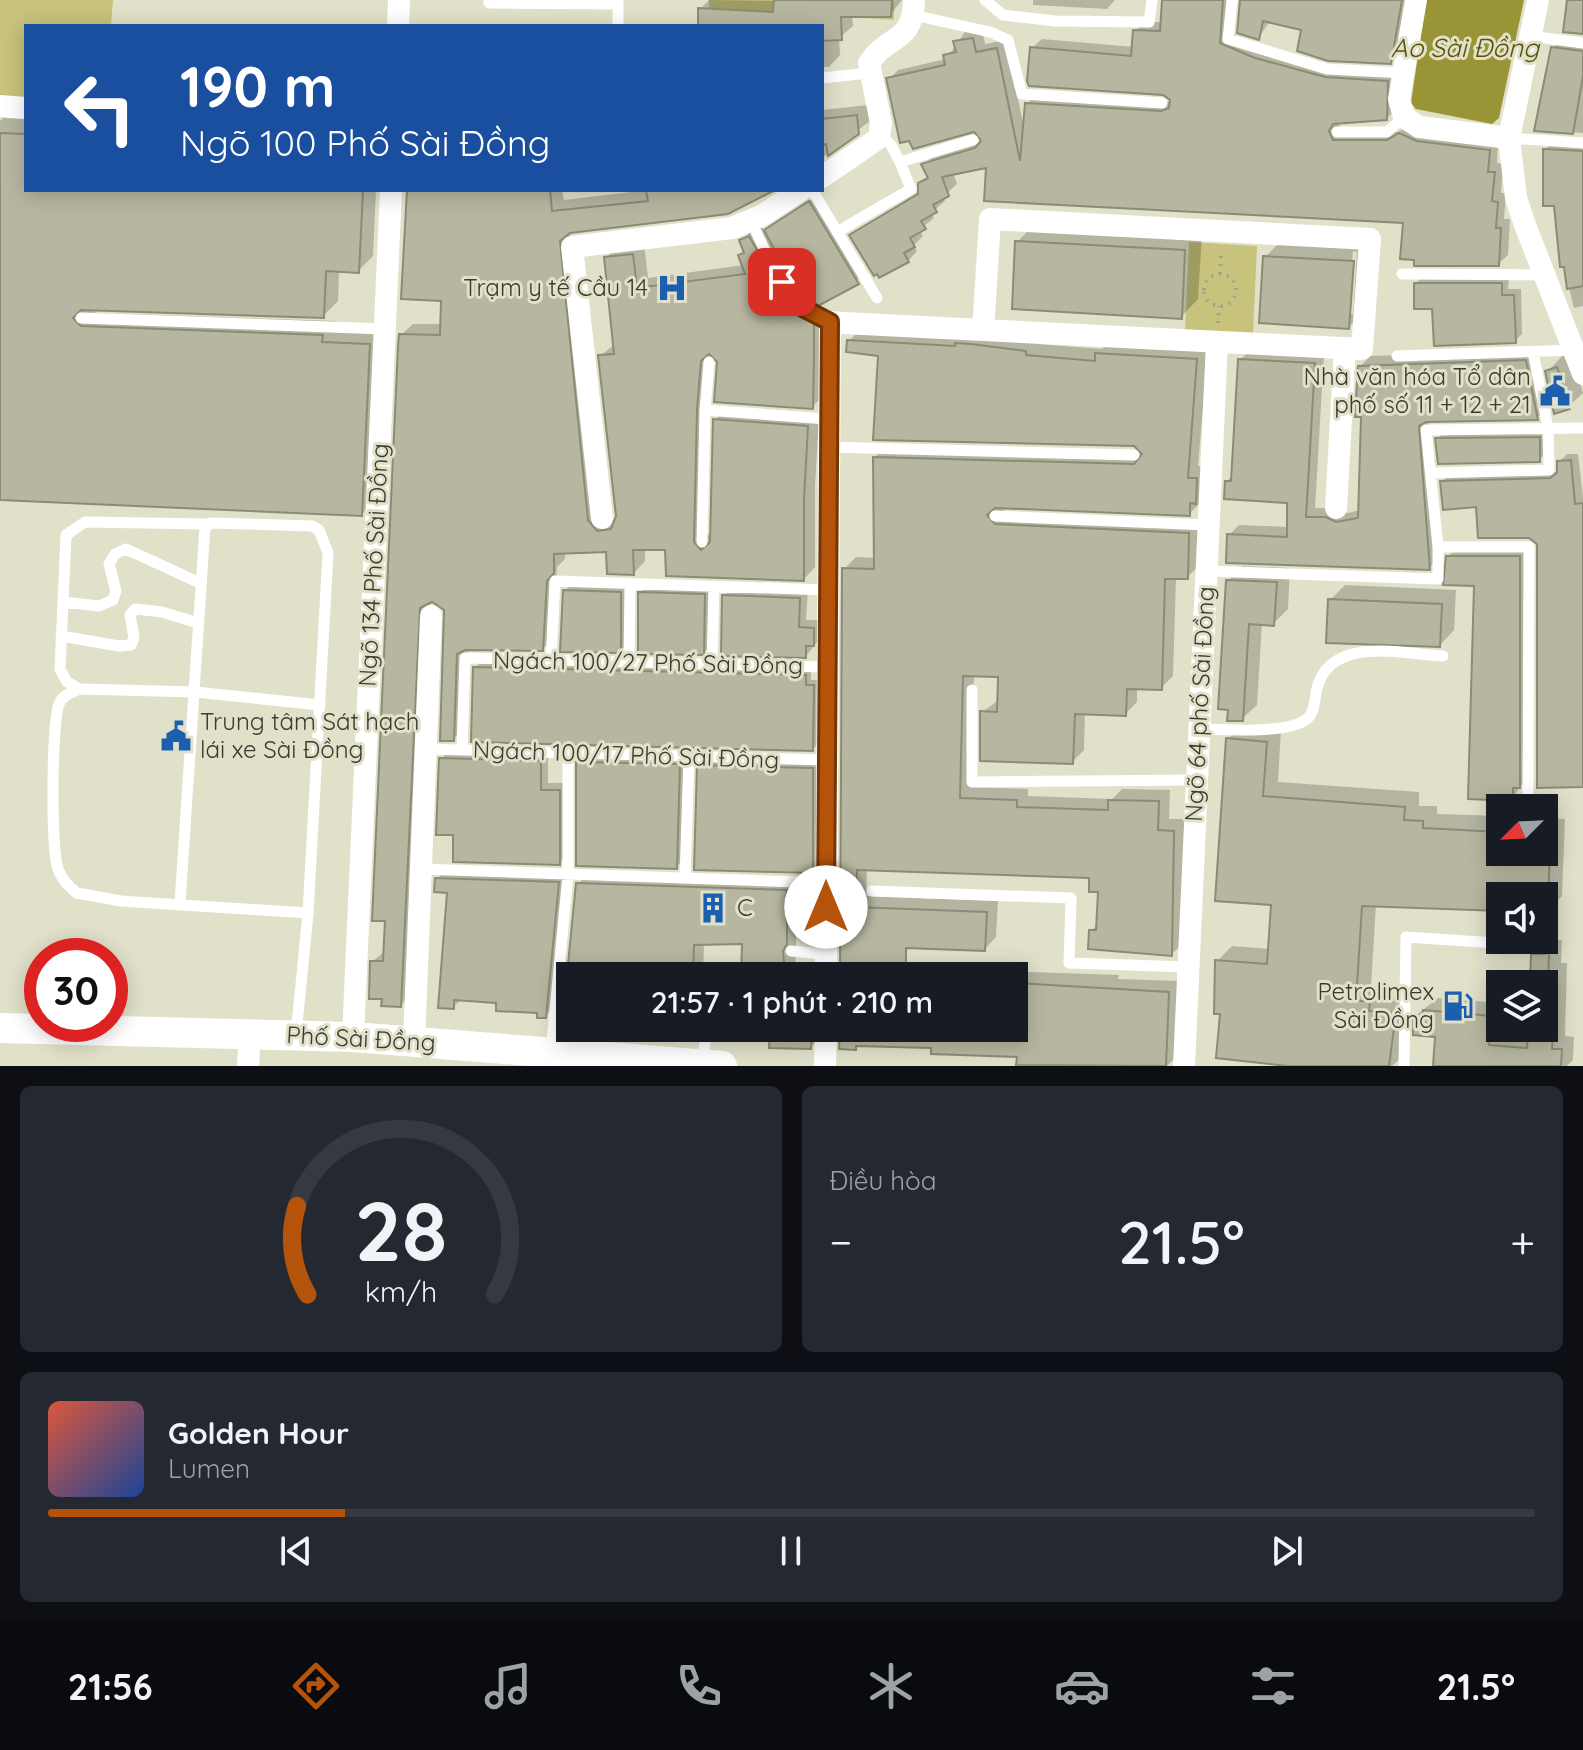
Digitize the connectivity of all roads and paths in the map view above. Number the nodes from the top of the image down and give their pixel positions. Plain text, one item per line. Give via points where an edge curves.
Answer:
1 (399, 0) edge
2 (489, 0) edge
3 (985, 0) edge
4 (1152, 0) edge
5 (1232, 0) edge
6 (1416, 0) edge
7 (1538, 0) edge
8 (618, 2) edge
9 (914, 8) edge
10 (398, 24) edge
11 (618, 24) edge
12 (1530, 36) junction
13 (1583, 43) edge
14 (869, 73) junction
15 (1404, 73) junction
16 (824, 78) edge
17 (1162, 103) dead end
18 (0, 106) edge
19 (24, 108) edge
20 (1404, 117) junction
21 (1337, 132) dead end
22 (880, 135) junction
23 (1509, 138) junction
24 (973, 140) dead end
25 (1583, 143) edge
26 (900, 162) junction
27 (824, 176) edge
28 (391, 192) edge
29 (798, 192) edge
30 (813, 192) edge
31 (751, 221) junction
32 (837, 232) junction
33 (1402, 274) dead end
34 (1544, 275) junction
35 (877, 298) dead end
36 (1219, 306) joint
37 (81, 318) dead end
38 (830, 322) junction
39 (385, 329) junction
40 (983, 330) junction
41 (1217, 342) junction
42 (1345, 349) junction
43 (1574, 350) junction
44 (1533, 352) junction
45 (1397, 356) dead end
46 (709, 362) dead end
47 (1583, 374) edge
48 (705, 410) junction
49 (827, 419) junction
50 (1548, 428) junction
51 (1583, 428) edge
52 (827, 447) junction
53 (1134, 455) dead end
54 (1431, 473) junction
55 (1336, 508) dead end
56 (995, 516) dead end
57 (602, 518) dead end
58 (207, 524) junction
59 (1208, 525) junction
60 (702, 542) dead end
61 (1438, 547) junction
62 (1207, 571) junction
63 (200, 583) junction
64 (630, 583) junction
65 (714, 586) junction
66 (827, 590) junction
67 (63, 602) junction
68 (431, 616) dead end
69 (198, 623) junction
70 (61, 636) junction
71 (1443, 656) dead end
72 (551, 660) junction
73 (629, 662) junction
74 (712, 664) junction
75 (826, 667) junction
76 (80, 689) junction
77 (972, 690) dead end
78 (195, 692) junction
79 (320, 705) junction
80 (1199, 729) junction
81 (425, 749) junction
82 (462, 750) junction
83 (568, 753) junction
84 (689, 757) junction
85 (826, 760) junction
86 (1197, 780) junction
87 (1528, 791) dead end
88 (421, 869) junction
89 (568, 875) junction
90 (685, 878) junction
91 (826, 883) junction
92 (872, 891) dead end
93 (180, 903) junction
94 (308, 913) junction
95 (1486, 942) edge
96 (791, 951) dead end
97 (818, 962) edge
98 (826, 962) edge
99 (1188, 967) junction
100 (0, 1028) edge
101 (250, 1034) junction
102 (296, 1035) junction
103 (353, 1037) junction
104 (414, 1042) junction
105 (709, 1042) edge
106 (826, 1042) edge
107 (551, 1052) junction
108 (464, 1056) edge
109 (603, 1061) edge
110 (712, 1065) edge
111 (248, 1066) edge
112 (825, 1066) edge
113 (1184, 1066) edge
114 (1404, 1066) edge

1 - 10 street
2 - 8 lane
3 - 4 lane via 1003,15 1149,22
5 - 15 lane via 1228,39 1327,69
6 - 15 street
7 - 12 street
8 - 11 lane
9 - 14 street via 906,33 876,53
9 - 17 lane via 1008,40 1022,94
12 - 13 lane
12 - 23 street
14 - 16 lane
14 - 22 street
15 - 20 street via 1399,99
18 - 19 street
20 - 21 lane via 1387,132
20 - 23 street via 1419,127
22 - 26 lane
22 - 27 street
23 - 25 lane
23 - 34 street via 1516,198
24 - 26 lane
26 - 32 lane via 911,189
28 - 39 street, Ngõ 134 Phố Sài Đồng
29 - 31 street
30 - 32 lane
31 - 38 lane via 792,296
31 - 57 street via 712,232 572,247
32 - 35 lane
33 - 34 lane
34 - 43 street
36 - 36 path via 1210,303 1204,288 1217,274 1228,276 1236,289 1230,303
37 - 39 lane
38 - 40 street
38 - 49 street
39 - 103 street, Ngõ 134 Phố Sài Đồng
40 - 41 street
40 - 42 street via 990,219 1370,239 1362,349
41 - 42 street
41 - 59 street, Ngõ 64 phố Sài Đồng
42 - 55 street
43 - 44 lane
43 - 47 street
44 - 45 lane
44 - 50 lane
46 - 48 lane
48 - 49 lane
48 - 60 lane
49 - 52 street
50 - 51 lane
50 - 54 lane via 1549,470
50 - 54 lane via 1426,430
52 - 53 lane
52 - 66 street
54 - 61 lane
56 - 59 lane
58 - 63 lane
58 - 67 lane via 85,522 74,527 66,535
58 - 79 lane via 303,524 319,530 328,553
59 - 62 street, Ngõ 64 phố Sài Đồng
61 - 62 lane via 1438,579
61 - 87 lane via 1529,547
62 - 80 street, Ngõ 64 phố Sài Đồng
63 - 67 lane via 126,549 109,564 113,600 99,606
63 - 69 lane
64 - 65 lane
64 - 72 lane via 555,581
64 - 73 lane
65 - 66 lane
65 - 74 lane
66 - 75 street
67 - 70 lane
68 - 81 street
69 - 70 lane via 135,609 130,615 131,645
69 - 78 lane
70 - 76 lane via 60,669 67,682
71 - 80 lane via 1355,652 1327,669 1313,710 1303,721 1270,728
72 - 73 lane, Ngách 100/27 Phố Sài Đồng
72 - 82 lane, Ngách 100/27 Phố Sài Đồng via 465,658
73 - 74 lane, Ngách 100/27 Phố Sài Đồng
74 - 75 lane, Ngách 100/27 Phố Sài Đồng
75 - 85 street
76 - 78 lane
76 - 93 lane via 59,703 53,842 58,870 77,893
77 - 86 lane via 972,782
78 - 79 lane
78 - 93 lane
79 - 94 lane
80 - 86 street, Ngõ 64 phố Sài Đồng
81 - 82 lane, Ngách 100/17 Phố Sài Đồng
81 - 88 street
82 - 83 lane, Ngách 100/17 Phố Sài Đồng
83 - 84 lane, Ngách 100/17 Phố Sài Đồng
83 - 89 lane
84 - 85 lane, Ngách 100/17 Phố Sài Đồng
84 - 90 lane
85 - 91 street
86 - 99 street, Ngõ 64 phố Sài Đồng
88 - 89 lane
88 - 104 street
89 - 90 lane
89 - 107 lane
90 - 91 lane
91 - 98 street
92 - 99 lane via 1071,898 1069,963
93 - 94 lane
94 - 102 lane
95 - 114 lane via 1406,937
96 - 97 lane
99 - 113 street, Ngõ 64 phố Sài Đồng
100 - 101 street, Phố Sài Đồng
101 - 102 street, Phố Sài Đồng
101 - 111 street
102 - 103 street, Phố Sài Đồng
103 - 104 street, Phố Sài Đồng
104 - 108 street, Phố Sài Đồng
105 - 110 lane
106 - 112 street
107 - 108 street, Phố Sài Đồng
107 - 109 street, Phố Sài Đồng
109 - 110 street, Phố Sài Đồng

